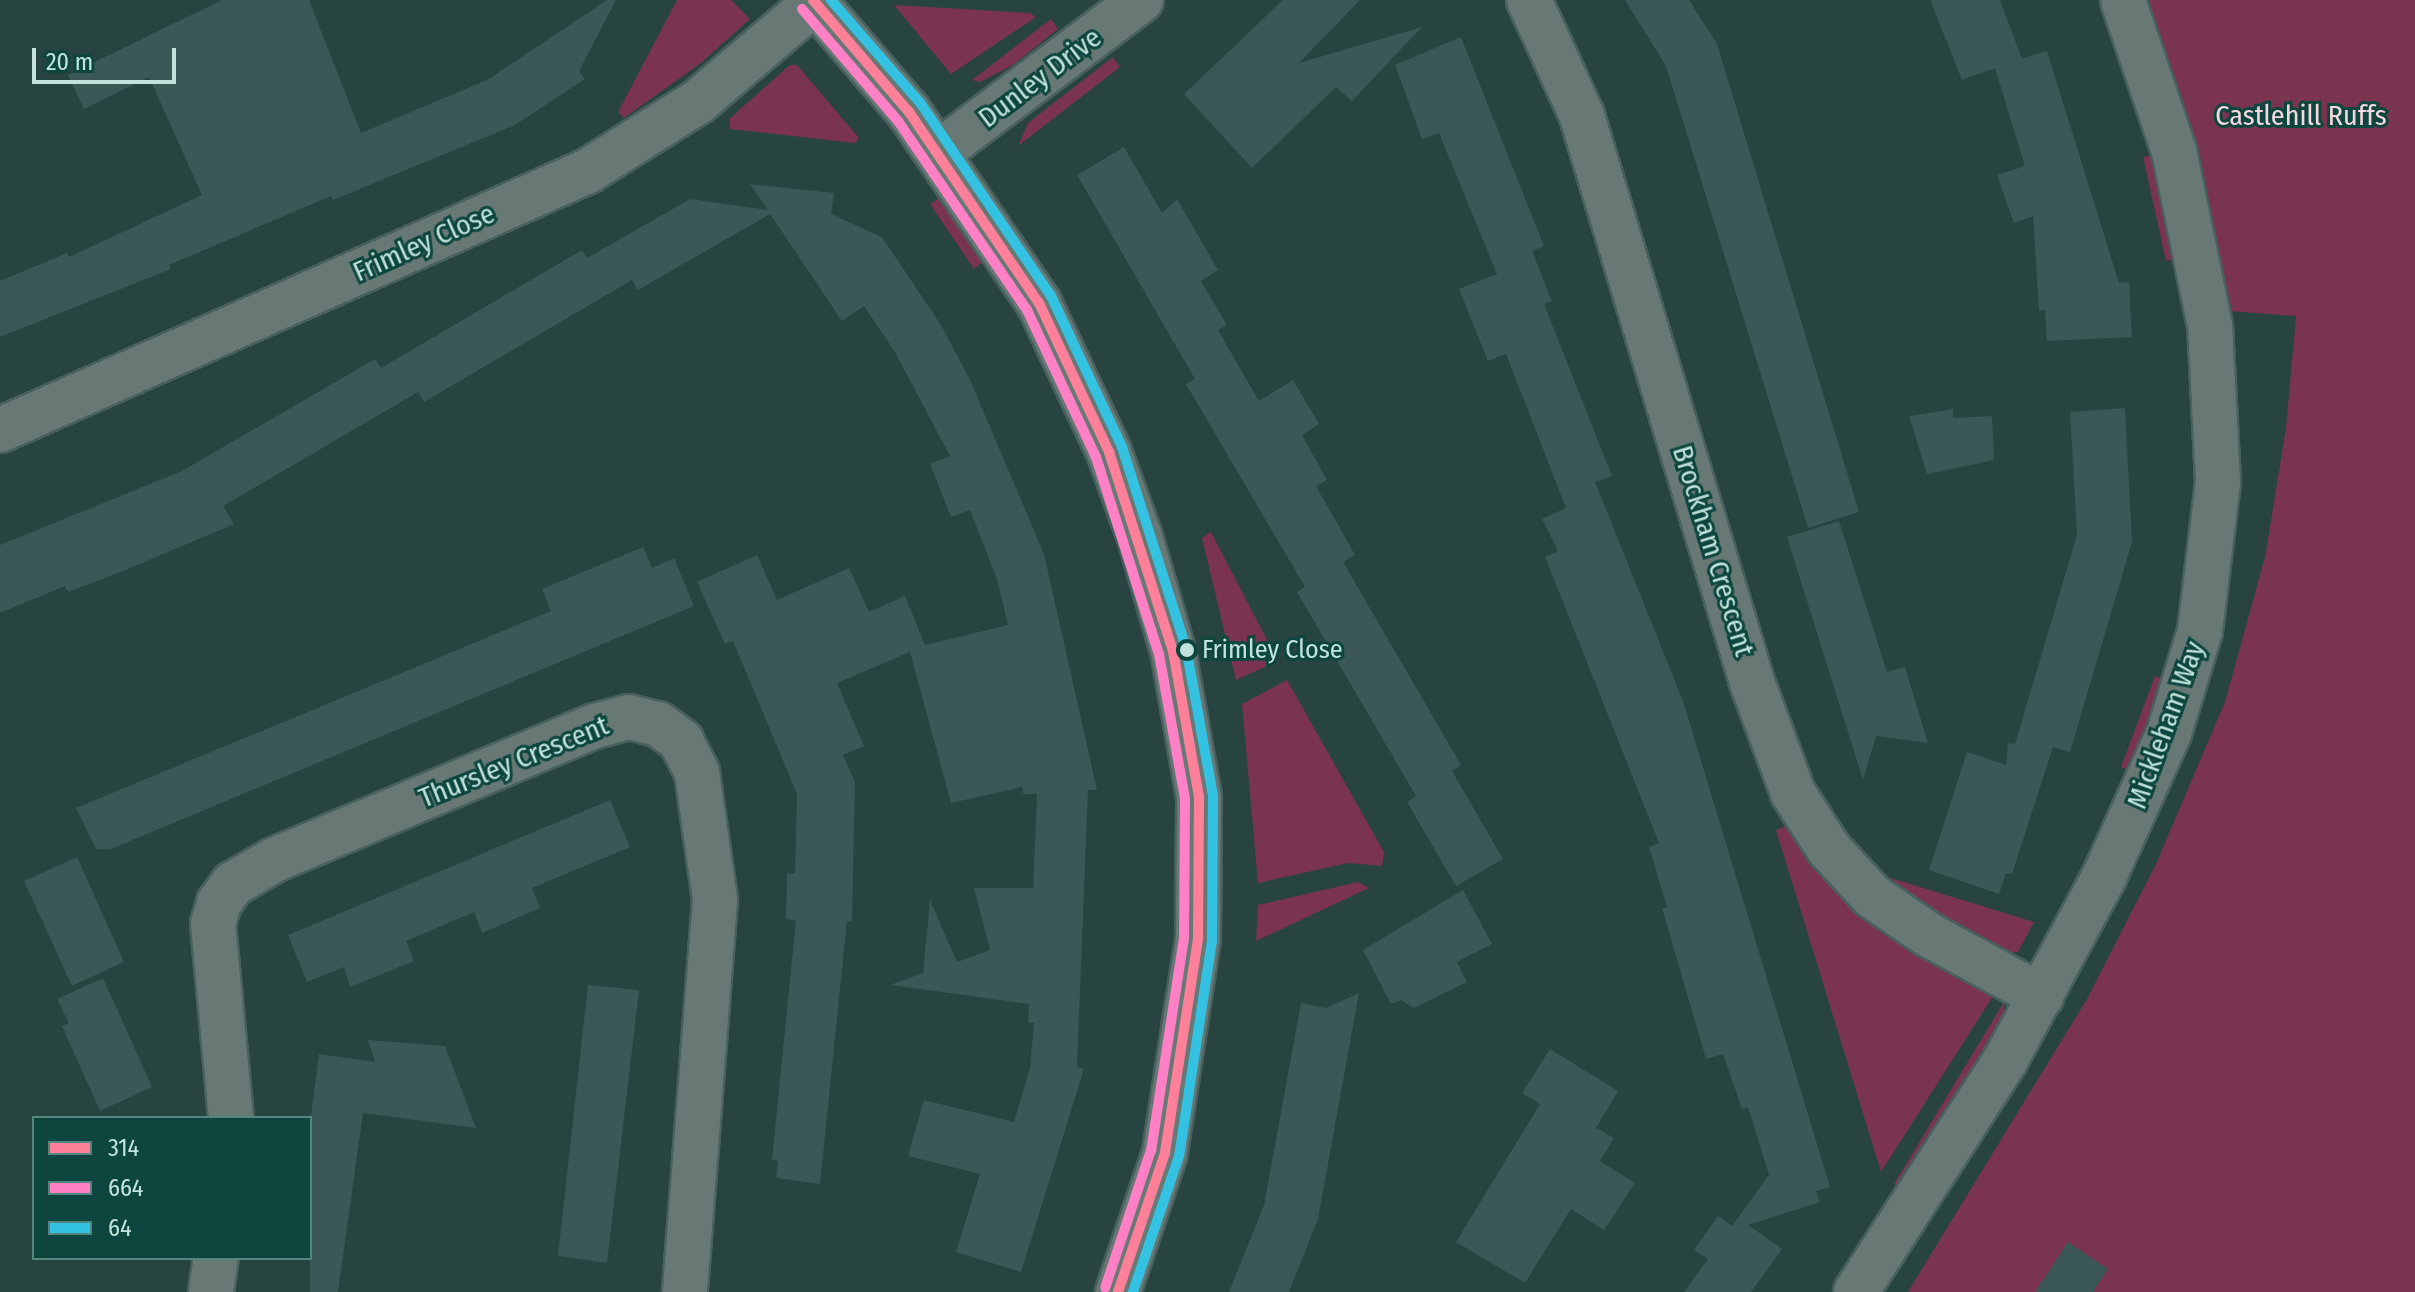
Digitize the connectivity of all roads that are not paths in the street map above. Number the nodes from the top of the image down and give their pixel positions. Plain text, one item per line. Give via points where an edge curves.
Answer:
1 (1141, 0) edge
2 (1529, 0) edge
3 (2123, 0) edge
4 (814, 1) edge
5 (938, 153) junction
6 (0, 430) edge
7 (2041, 996) junction
8 (231, 1116) edge
9 (216, 1260) edge
10 (211, 1292) edge
11 (685, 1292) edge
12 (1118, 1292) edge
13 (1856, 1292) edge

1 - 5 street, Dunley Drive
2 - 7 street, Brockham Crescent via 1582,116 1752,682 1793,793 1829,849 1872,896 1929,935
3 - 7 street, Mickleham Way via 2174,151 2201,268 2216,395 2215,534 2196,649 2169,733 2132,820
4 - 5 street via 878,73
4 - 6 street, Frimley Close via 722,85 652,135 588,171
5 - 12 street via 1016,264 1090,406 1140,537 1173,651 1191,745 1202,880 1190,1020 1163,1163
7 - 13 street, Mickleham Way via 1969,1121
8 - 11 street, Thursley Crescent via 213,924 219,903 233,884 274,860 595,726 629,717 658,724 681,741 697,773 715,900
9 - 10 street

